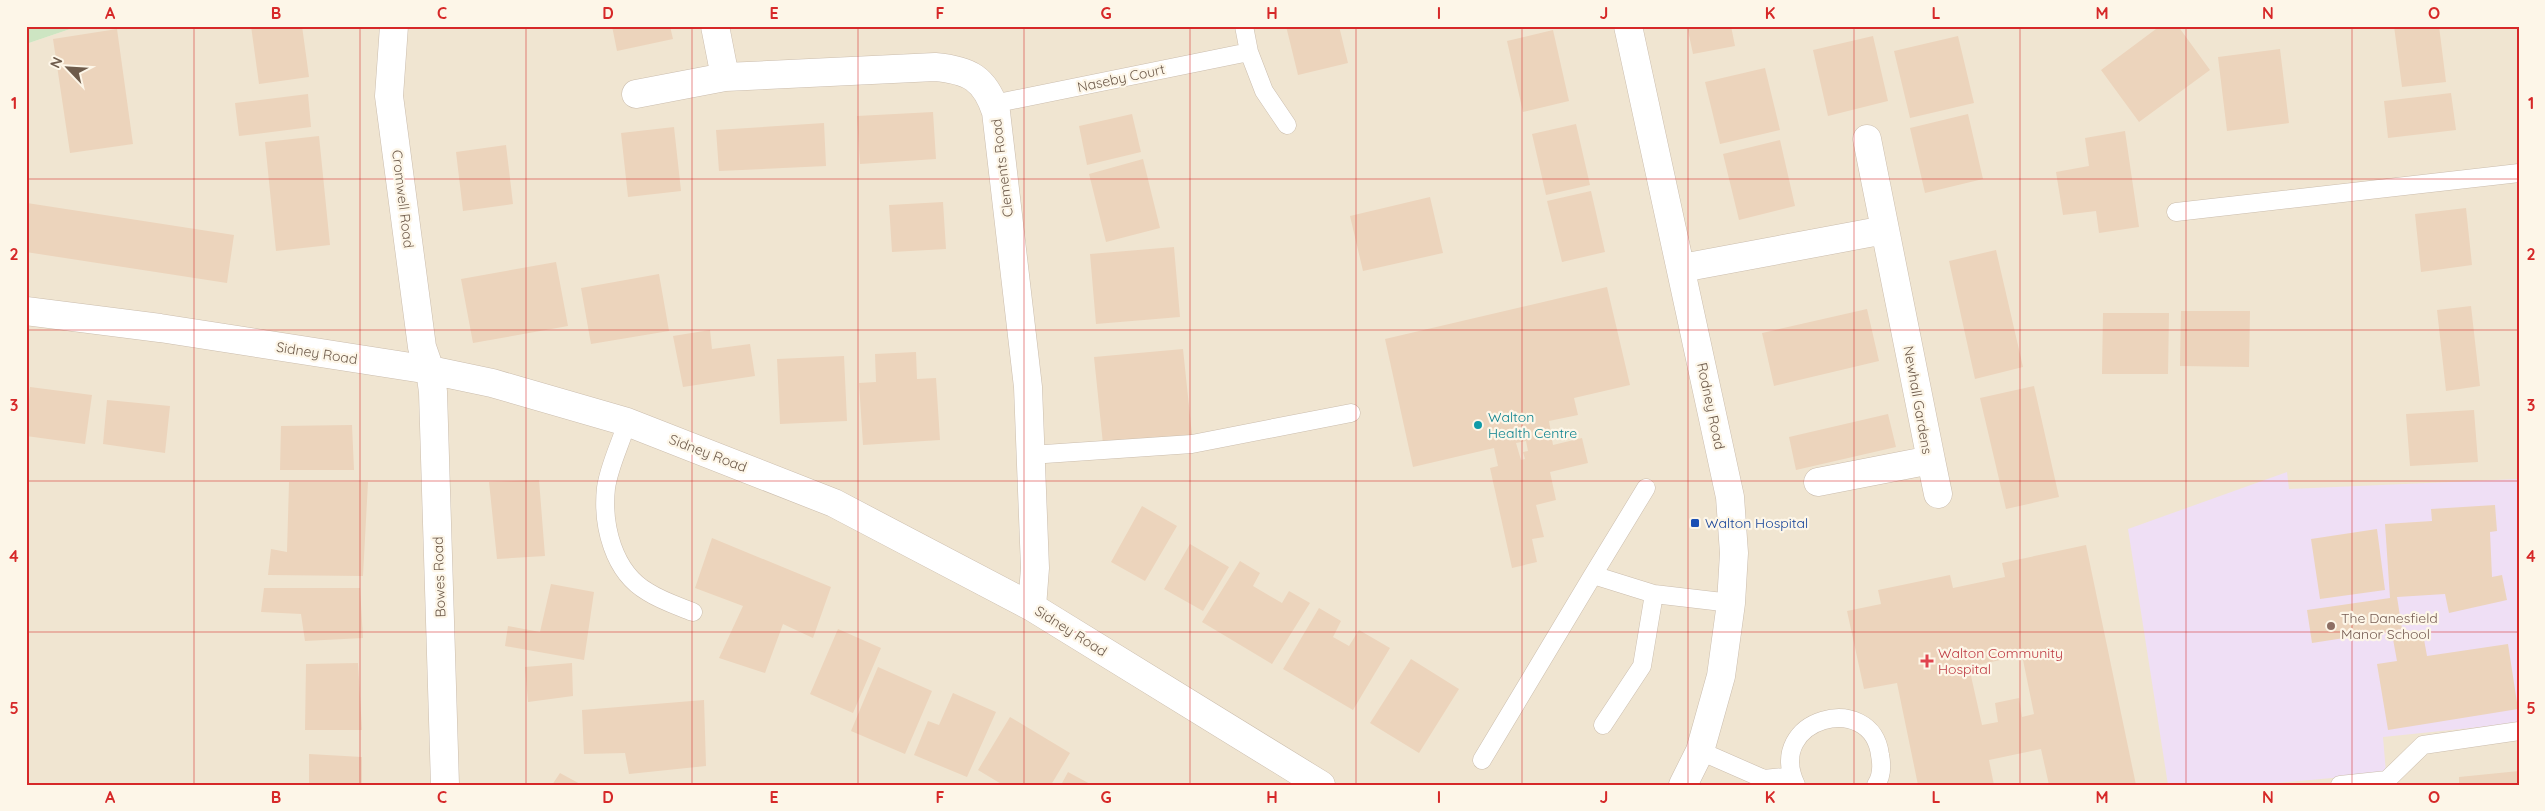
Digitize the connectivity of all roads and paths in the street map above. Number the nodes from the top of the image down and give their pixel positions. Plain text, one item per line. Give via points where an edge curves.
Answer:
1 (394, 26) edge
2 (715, 26) edge
3 (1244, 26) edge
4 (1628, 26) edge
5 (1249, 52) junction
6 (725, 77) junction
7 (636, 94) dead end
8 (993, 104) junction
9 (1287, 125) dead end
10 (1867, 139) dead end
11 (2519, 173) edge
12 (2176, 212) dead end
13 (1885, 230) junction
14 (1682, 268) junction
15 (26, 311) edge
16 (430, 370) junction
17 (1352, 413) dead end
18 (627, 422) junction
19 (1030, 455) junction
20 (1931, 460) junction
21 (1818, 482) dead end
22 (1646, 488) dead end
23 (1938, 494) dead end
24 (1593, 575) junction
25 (1654, 594) junction
26 (1731, 603) junction
27 (1032, 607) junction
28 (693, 612) dead end
29 (1603, 725) dead end
30 (2519, 731) edge
31 (1700, 751) junction
32 (1482, 760) dead end
33 (1794, 780) edge
34 (445, 785) edge
35 (1321, 785) edge
36 (1683, 785) edge
37 (1876, 785) edge
38 (2340, 785) edge

1 - 16 street, Cromwell Road via 389,96 422,347
2 - 6 street
3 - 5 lane
4 - 14 street, Rodney Road
5 - 8 lane, Naseby Court
5 - 9 lane via 1264,91
6 - 7 street, Clements Road
6 - 8 street, Clements Road via 935,67 957,69 976,78
8 - 19 street, Clements Road via 1028,387
10 - 13 street, Newhall Gardens
11 - 12 lane
13 - 14 street
13 - 20 street, Newhall Gardens
14 - 26 street, Rodney Road via 1730,497 1734,554
15 - 16 street, Sidney Road via 160,328
16 - 18 street, Sidney Road via 492,383
16 - 34 street, Bowes Road via 434,401
17 - 19 lane via 1192,444
18 - 27 street, Sidney Road via 834,503
18 - 28 lane via 606,487 606,518 611,547 627,573 646,592
19 - 27 street, Clements Road via 1035,568
20 - 21 street, Newhall Gardens
20 - 23 street
22 - 24 lane
24 - 25 lane
24 - 32 lane
25 - 26 lane
25 - 29 lane via 1642,666
26 - 31 street, Rodney Road via 1721,676
27 - 35 street, Sidney Road
30 - 38 lane via 2423,745 2388,780
31 - 33 lane via 1764,779
31 - 36 street, Rodney Road
33 - 37 lane via 1790,760 1793,744 1802,731 1831,717 1847,718 1872,735 1880,750 1882,766

